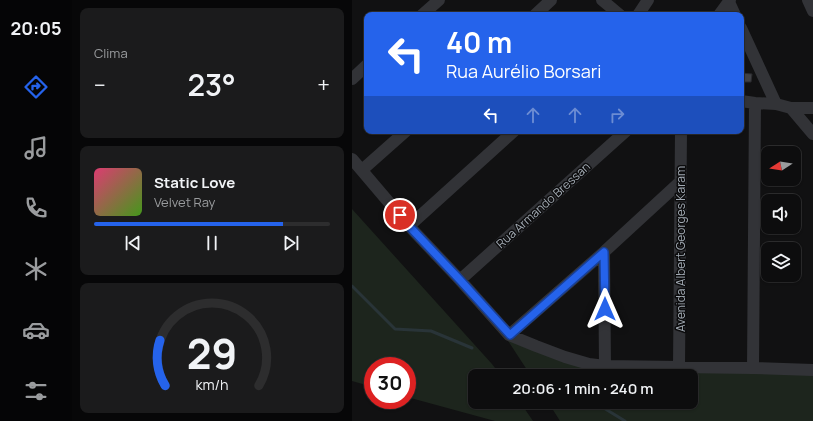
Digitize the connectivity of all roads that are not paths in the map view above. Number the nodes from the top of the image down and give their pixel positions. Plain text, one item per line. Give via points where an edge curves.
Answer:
1 (439, 0) edge
2 (552, 0) edge
3 (602, 0) edge
4 (648, 0) edge
5 (808, 0) edge
6 (729, 1) edge
7 (813, 11) edge
8 (425, 12) edge
9 (538, 12) edge
10 (616, 12) edge
11 (640, 12) edge
12 (721, 12) edge
13 (734, 12) edge
14 (744, 35) edge
15 (364, 68) edge
16 (352, 79) edge
17 (744, 101) edge
18 (754, 103) junction
19 (776, 104) junction
20 (791, 108) junction
21 (813, 108) edge
22 (403, 134) edge
23 (511, 134) edge
24 (623, 134) edge
25 (681, 134) edge
26 (813, 134) edge
27 (352, 159) edge
28 (362, 170) junction
29 (680, 182) junction
30 (409, 226) junction
31 (604, 252) junction
32 (460, 280) junction
33 (510, 335) junction
34 (605, 366) junction
35 (679, 367) junction
36 (753, 368) junction
37 (813, 370) edge

1 - 8 street
2 - 9 street
3 - 10 street
4 - 11 street
5 - 7 street
6 - 12 street
6 - 13 street
14 - 19 street
15 - 16 street
17 - 18 street
18 - 19 street
18 - 36 street
19 - 20 street
20 - 21 street
20 - 26 street
22 - 28 street
23 - 30 street
24 - 32 street, Rua Armando Bressan
25 - 29 street, Avenida Albert Georges Karam
27 - 28 street
28 - 30 street
29 - 31 street
29 - 35 street, Avenida Albert Georges Karam
30 - 32 street
31 - 33 street
31 - 34 street
32 - 33 street
33 - 34 street via 565,357
34 - 35 street
35 - 36 street
36 - 37 street

